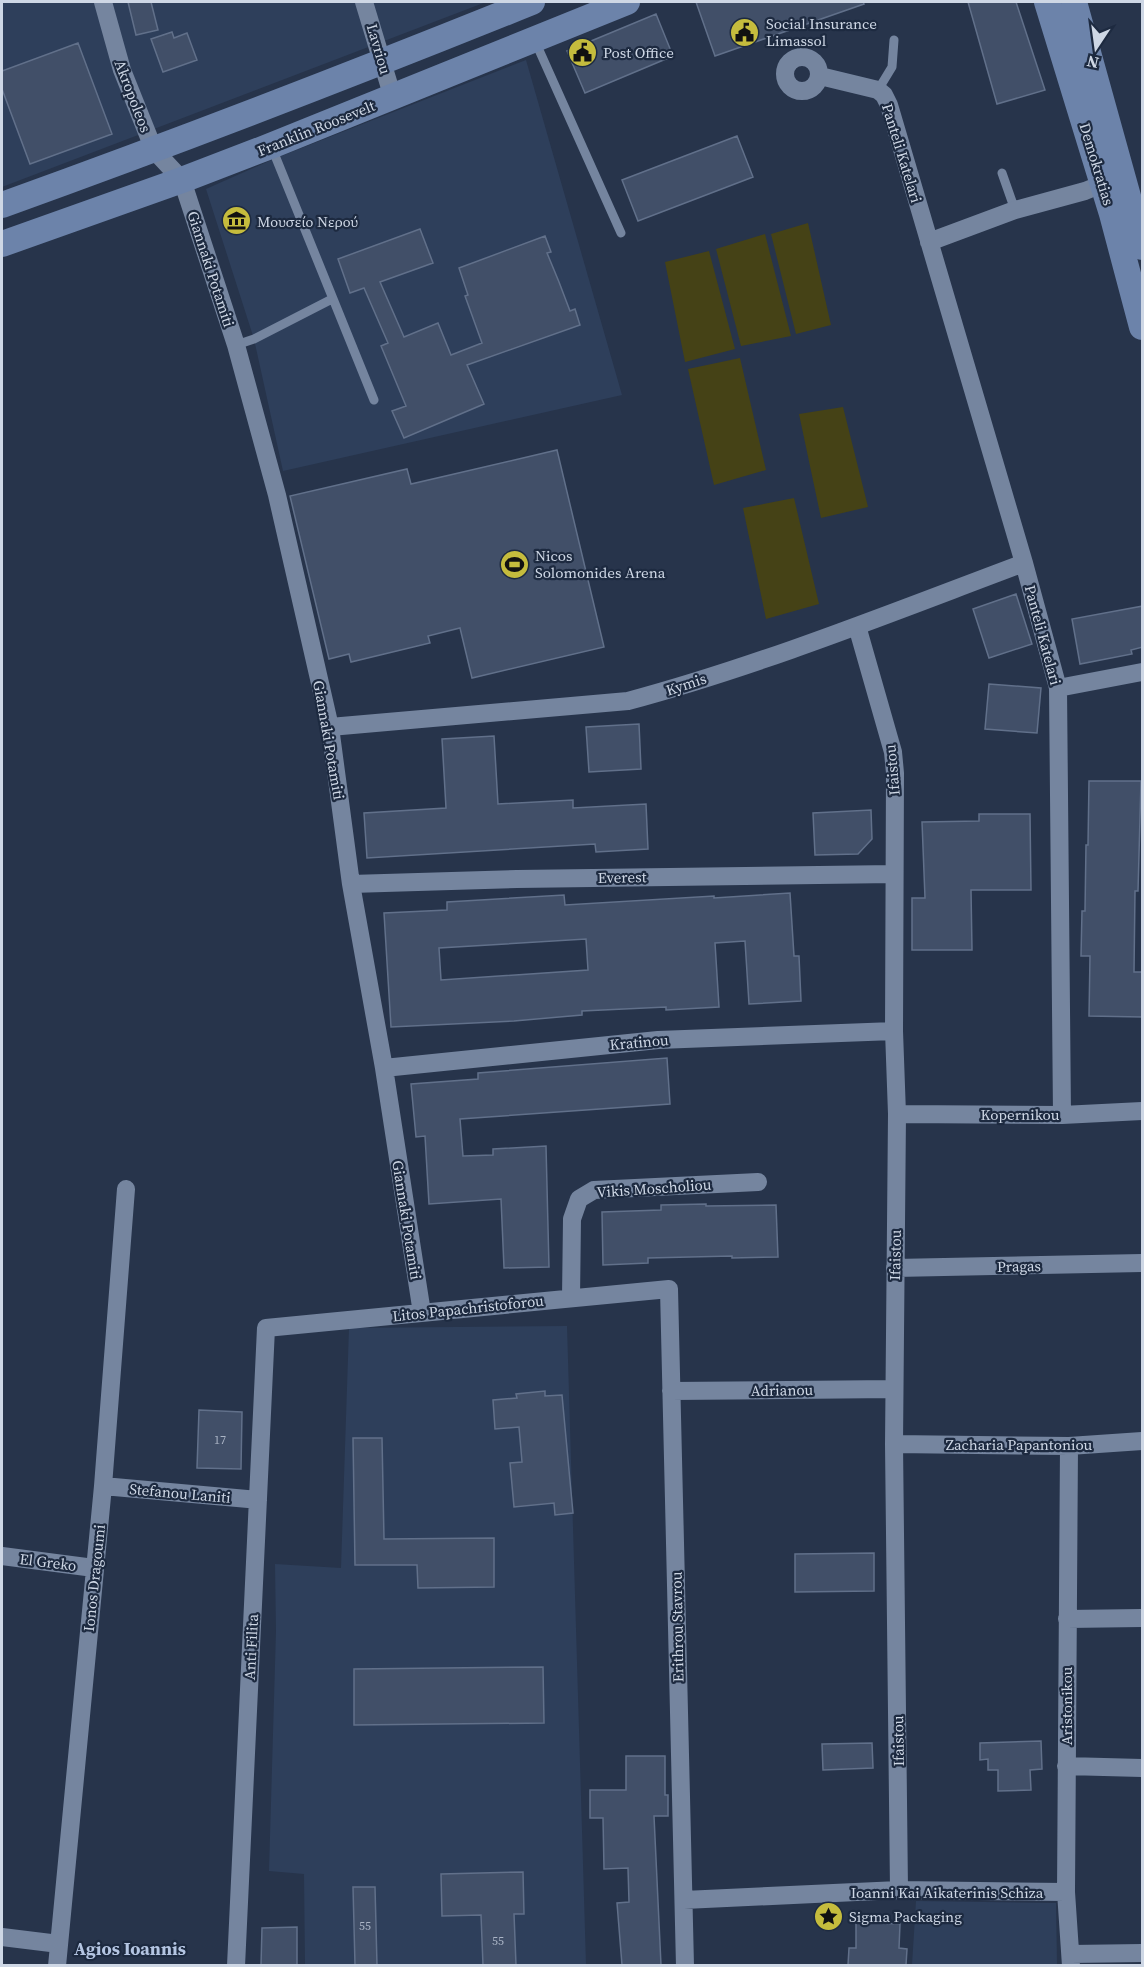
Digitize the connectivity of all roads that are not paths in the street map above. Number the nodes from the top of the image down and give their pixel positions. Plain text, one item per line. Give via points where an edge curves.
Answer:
1 (103, 2) edge
2 (364, 2) edge
3 (532, 2) edge
4 (627, 2) edge
5 (1047, 2) edge
6 (1074, 2) edge
7 (534, 39) junction
8 (894, 40) dead end
9 (382, 63) junction
10 (820, 76) dead end
11 (878, 90) junction
12 (393, 98) junction
13 (273, 145) junction
14 (154, 150) junction
15 (1002, 173) dead end
16 (1112, 177) junction
17 (182, 180) junction
18 (2, 205) edge
19 (1015, 210) junction
20 (621, 233) dead end
21 (929, 242) junction
22 (2, 244) edge
23 (1143, 247) edge
24 (332, 298) junction
25 (1143, 327) edge
26 (236, 345) junction
27 (374, 400) dead end
28 (1023, 563) junction
29 (857, 626) junction
30 (1143, 672) edge
31 (1058, 688) junction
32 (330, 728) junction
33 (894, 874) junction
34 (351, 884) junction
35 (894, 1031) junction
36 (384, 1068) junction
37 (1143, 1111) edge
38 (897, 1114) junction
39 (1062, 1115) junction
40 (759, 1182) dead end
41 (126, 1189) dead end
42 (1143, 1263) edge
43 (895, 1268) junction
44 (669, 1289) joint
45 (571, 1298) junction
46 (422, 1313) junction
47 (266, 1328) joint
48 (894, 1389) junction
49 (671, 1391) junction
50 (1143, 1441) edge
51 (894, 1444) junction
52 (1069, 1446) junction
53 (103, 1486) junction
54 (258, 1500) junction
55 (2, 1556) edge
56 (94, 1568) junction
57 (1143, 1618) edge
58 (1066, 1619) junction
59 (1066, 1766) junction
60 (1143, 1768) edge
61 (899, 1890) junction
62 (1066, 1892) junction
63 (684, 1900) junction
64 (2, 1936) edge
65 (59, 1944) junction
66 (1143, 1953) edge
67 (1071, 1960) edge
68 (57, 1965) edge
69 (236, 1965) edge
70 (685, 1965) edge

1 - 14 street, Akropoleos via 122,70
2 - 9 street, Lavriou
3 - 9 main road
4 - 7 main road, Franklin Roosevelt
5 - 16 main road, Demokratias
6 - 16 main road, Demokratias
7 - 12 main road, Franklin Roosevelt
7 - 20 lane
8 - 11 lane via 892,68
9 - 12 street, Lavriou
9 - 14 main road
10 - 11 street, Panteli Katelari
11 - 21 street, Panteli Katelari via 889,105
12 - 13 main road, Franklin Roosevelt
13 - 17 main road, Franklin Roosevelt
13 - 24 lane
14 - 17 street, Akropoleos
14 - 18 main road
15 - 19 lane
16 - 19 street
16 - 23 main road, Demokratias
16 - 25 main road, Demokratias
17 - 22 main road, Franklin Roosevelt
17 - 26 street, Giannaki Potamiti
19 - 21 street
21 - 28 street, Panteli Katelari
24 - 26 lane
24 - 27 lane
26 - 32 street, Giannaki Potamiti via 277,495
28 - 29 street, Kymis
28 - 31 street, Panteli Katelari
29 - 32 street, Kymis via 628,701
29 - 33 street, Ifaistou via 893,753
30 - 31 street
31 - 39 street, Panteli Katelari
32 - 34 street, Giannaki Potamiti
33 - 34 street, Everest
33 - 35 street, Ifaistou
34 - 36 street, Giannaki Potamiti
35 - 36 street, Kratinou via 658,1040
35 - 38 street, Ifaistou
36 - 46 street, Giannaki Potamiti
37 - 39 street, Kopernikou
38 - 39 street, Kopernikou
38 - 43 street, Ifaistou
40 - 45 street, Vikis Moscholiou via 594,1190 579,1199 572,1219
41 - 53 street, Ionos Dragoumi
42 - 43 street, Pragas
43 - 48 street, Ifaistou
44 - 45 street, Litos Papachristoforou
44 - 49 street, Erithrou Stavrou
45 - 46 street, Litos Papachristoforou
46 - 47 street, Litos Papachristoforou
47 - 54 street, Anti Filita
48 - 49 street, Adrianou
48 - 51 street, Ifaistou
49 - 63 street, Erithrou Stavrou
50 - 52 street, Zacharia Papantoniou
51 - 52 street, Zacharia Papantoniou
51 - 61 street, Ifaistou
52 - 58 street, Aristonikou
53 - 54 street, Stefanou Laniti
53 - 56 street, Ionos Dragoumi
54 - 69 street, Anti Filita
55 - 56 street, El Greko
56 - 65 street, Ionos Dragoumi
57 - 58 street
58 - 59 street, Aristonikou
59 - 60 street
59 - 62 street, Aristonikou
61 - 62 street, Ioanni Kai Aikaterinis Schiza
61 - 63 street, Ioanni Kai Aikaterinis Schiza
62 - 67 street, Aristonikou
63 - 70 street, Erithrou Stavrou
64 - 65 street
65 - 68 street, Ionos Dragoumi
66 - 67 street

